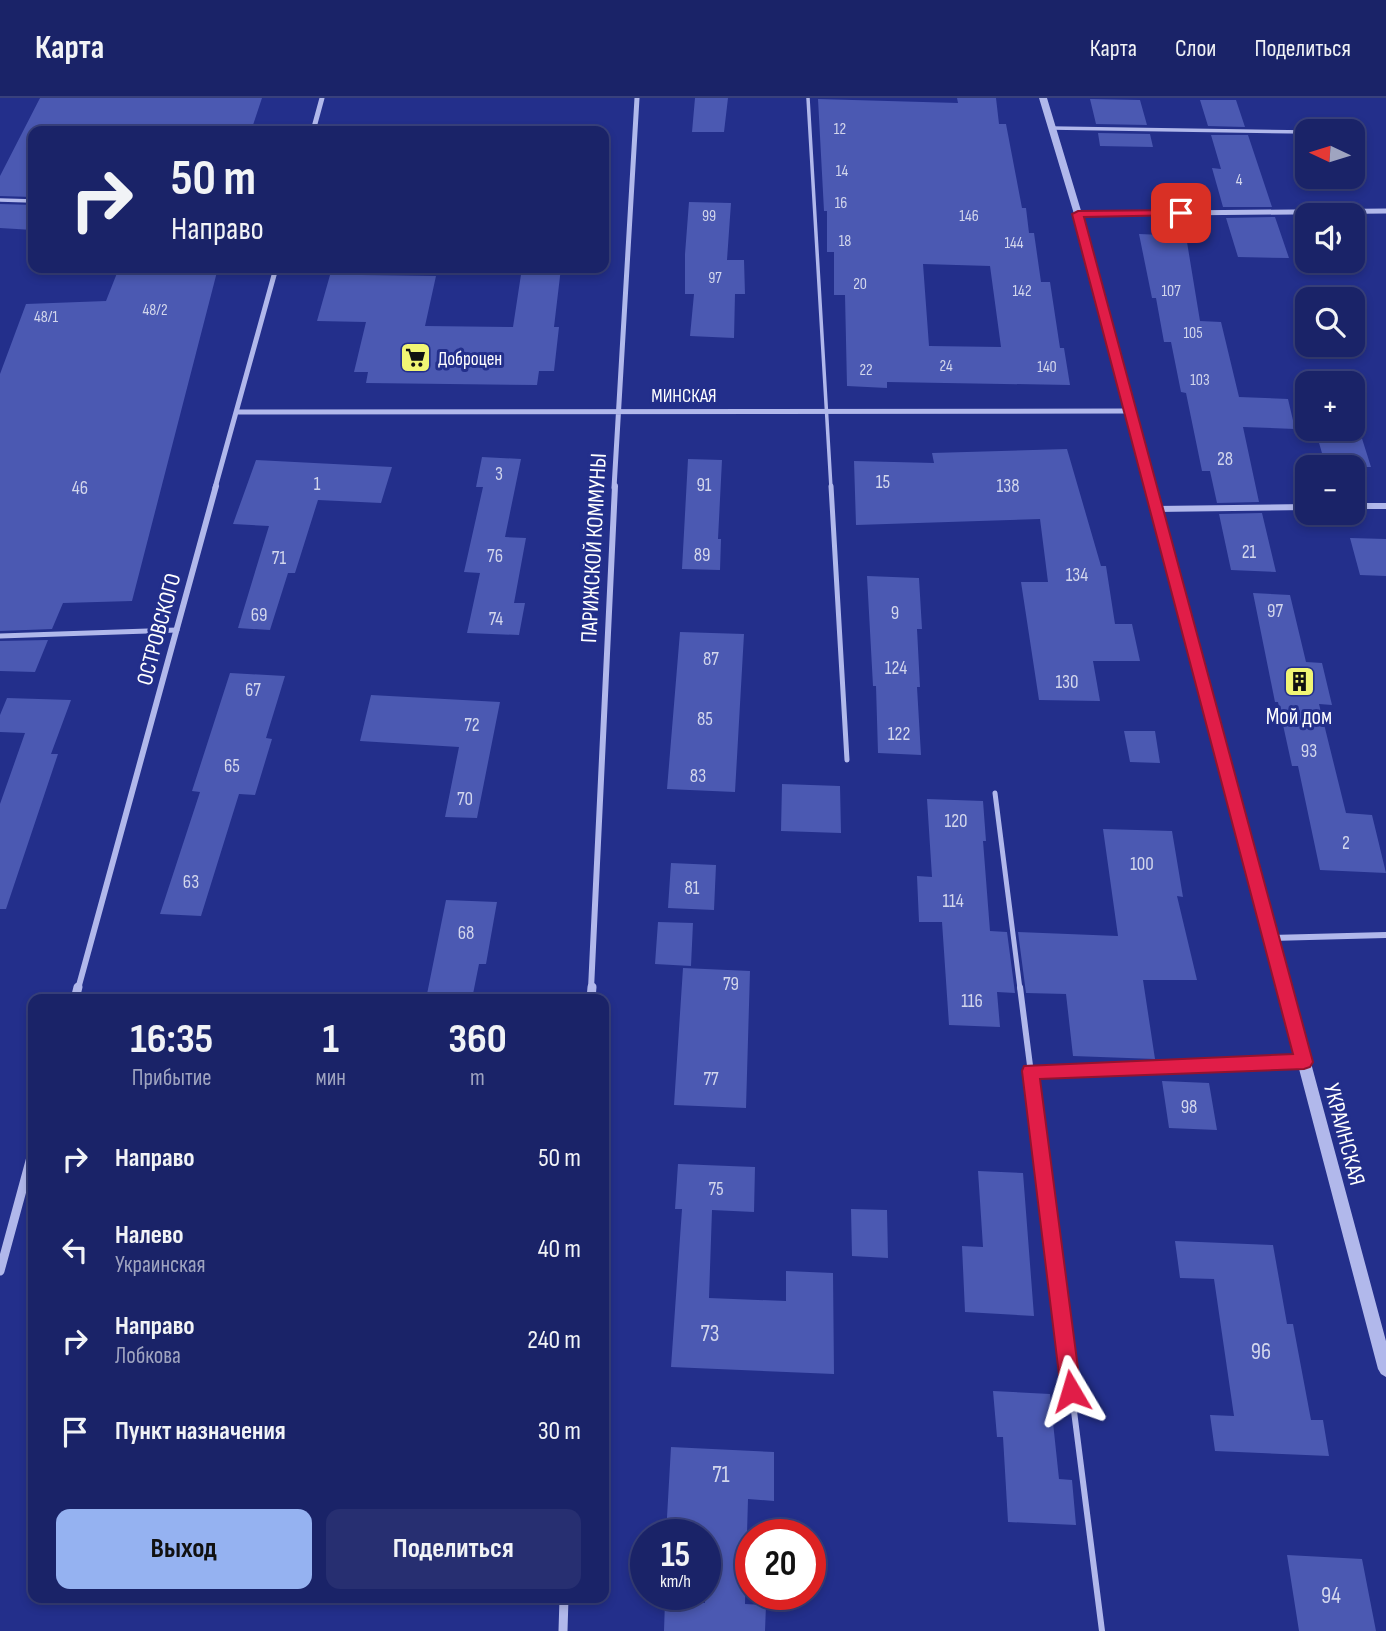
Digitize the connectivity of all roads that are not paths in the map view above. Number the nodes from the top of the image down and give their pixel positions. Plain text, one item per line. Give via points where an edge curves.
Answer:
1 (322, 98) edge
2 (637, 98) edge
3 (808, 98) edge
4 (1043, 98) edge
5 (314, 126) edge
6 (1051, 128) junction
7 (1295, 132) edge
8 (0, 200) edge
9 (28, 201) edge
10 (1386, 211) edge
11 (1078, 214) junction
12 (275, 273) edge
13 (827, 410) junction
14 (618, 411) junction
15 (1130, 411) junction
16 (237, 412) junction
17 (1365, 506) edge
18 (1386, 506) edge
19 (1295, 507) edge
20 (1156, 509) junction
21 (177, 630) junction
22 (0, 636) edge
23 (847, 760) dead end
24 (995, 793) dead end
25 (1386, 935) edge
26 (1271, 938) junction
27 (76, 994) edge
28 (592, 994) edge
29 (1304, 1062) junction
30 (1030, 1071) junction
31 (28, 1168) edge
32 (0, 1270) edge
33 (1386, 1369) edge
34 (564, 1603) edge
35 (563, 1631) edge
36 (1102, 1631) edge

1 - 5 street
2 - 14 street, ПАРИЖСКОЙ КОММУНЫ
3 - 13 lane
4 - 6 street, УКРАИНСКАЯ
6 - 7 lane
6 - 11 street, УКРАИНСКАЯ
8 - 9 lane
10 - 11 street
11 - 15 street, УКРАИНСКАЯ
12 - 16 street, ОСТРОВСКОГО
13 - 14 street, МИНСКАЯ
13 - 15 street, МИНСКАЯ
13 - 23 lane
14 - 16 street, МИНСКАЯ
14 - 28 street, ПАРИЖСКОЙ КОММУНЫ
15 - 20 street, УКРАИНСКАЯ
16 - 21 street, ОСТРОВСКОГО
17 - 18 street
19 - 20 street
20 - 26 street, УКРАИНСКАЯ
21 - 22 lane
21 - 27 street, ОСТРОВСКОГО
24 - 30 lane
25 - 26 street
26 - 29 street, УКРАИНСКАЯ
29 - 30 lane
29 - 33 street, УКРАИНСКАЯ
30 - 36 lane
31 - 32 street
34 - 35 street

